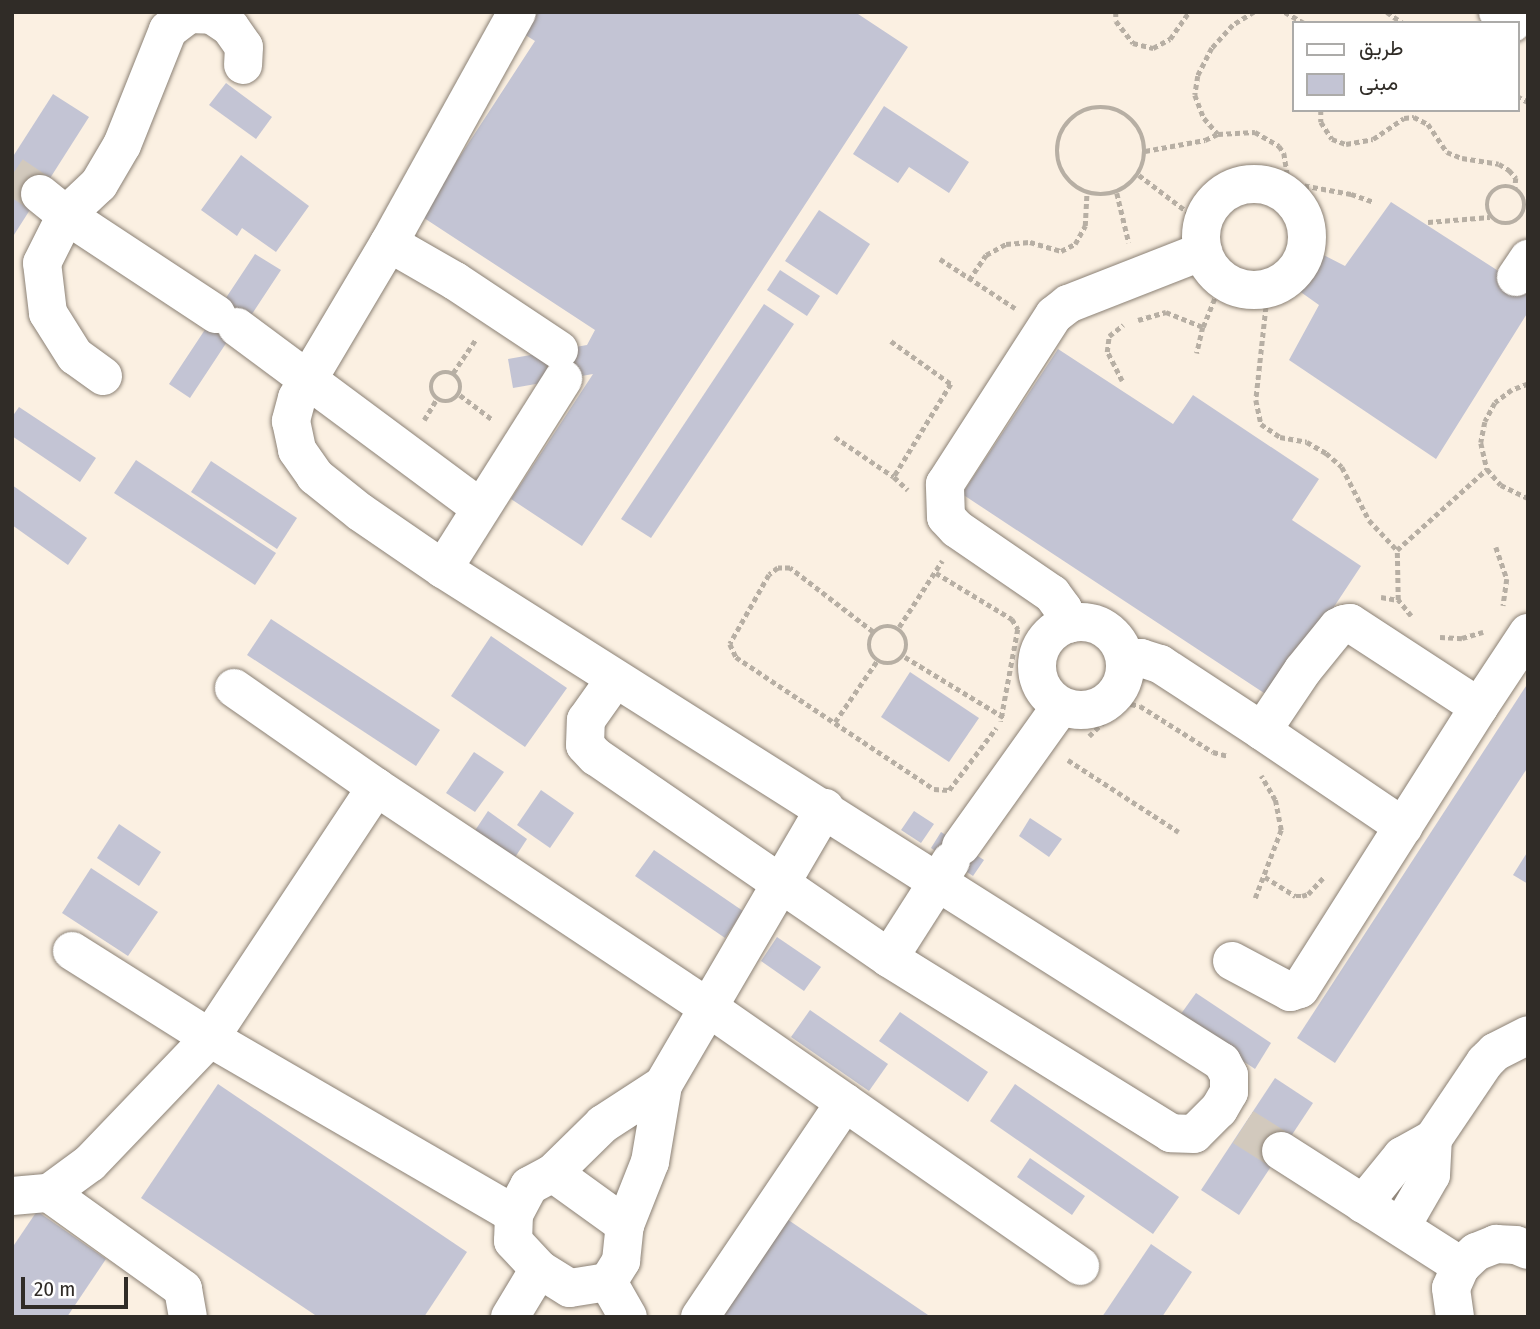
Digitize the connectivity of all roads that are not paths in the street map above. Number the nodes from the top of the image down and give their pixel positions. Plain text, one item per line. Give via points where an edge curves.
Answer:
1 (517, 12) edge
2 (243, 65) dead end
3 (53, 204) junction
4 (389, 243) junction
5 (1209, 251) junction
6 (103, 376) dead end
7 (307, 381) junction
8 (479, 507) junction
9 (443, 569) junction
10 (1069, 624) junction
11 (1512, 624) edge
12 (1125, 658) junction
13 (615, 679) junction
14 (234, 688) dead end
15 (1061, 706) junction
16 (1479, 708) junction
17 (1262, 731) junction
18 (376, 787) junction
19 (825, 808) junction
20 (1404, 827) junction
21 (950, 863) junction
22 (780, 883) junction
23 (72, 951) dead end
24 (889, 958) junction
25 (1232, 961) dead end
26 (709, 1008) junction
27 (1528, 1035) edge
28 (210, 1038) junction
29 (663, 1085) junction
30 (845, 1102) junction
31 (1433, 1139) junction
32 (1281, 1152) tunnel mouth
33 (553, 1173) junction
34 (31, 1194) edge
35 (1363, 1204) junction
36 (514, 1214) junction
37 (625, 1225) junction
38 (1401, 1227) junction
39 (1528, 1250) edge
40 (1080, 1266) dead end
41 (1461, 1266) junction
42 (539, 1269) junction
43 (608, 1282) junction
44 (188, 1317) edge
45 (510, 1317) edge
46 (628, 1317) edge
47 (700, 1317) edge
48 (1455, 1317) edge

1 - 4 street
2 - 3 street via 244,47 230,27 212,15 188,14 167,30 122,145 99,184
3 - 6 street via 42,263 48,313 75,356
3 - 7 street via 226,320
4 - 7 street
4 - 8 street via 455,281 561,364 525,444
5 - 5 street via 1238,287 1268,290 1298,266 1307,234 1303,218 1282,192 1249,184 1219,197
5 - 10 street via 1136,275 1068,304 1055,315 945,484 946,517 957,530 1052,594
7 - 8 street
7 - 9 street via 291,421 297,450 316,476 360,512
8 - 9 street
9 - 13 street
10 - 12 street via 1084,623 1104,630
10 - 15 street via 1044,641 1038,662 1040,684
11 - 16 street
12 - 15 street via 1125,672 1113,697 1088,710
12 - 17 street via 1160,664
13 - 19 street
13 - 22 street via 586,720 585,745
14 - 18 street
15 - 21 street via 1053,755
16 - 17 street via 1350,623 1338,627
16 - 20 street
17 - 20 street
18 - 26 street
18 - 28 street
19 - 21 street
19 - 22 street
20 - 25 street via 1300,989 1290,992
21 - 24 street
21 - 24 street via 1222,1062 1229,1075 1231,1118 1194,1134 1171,1133
22 - 24 street
22 - 26 street
23 - 28 street
26 - 29 street
26 - 30 street
27 - 31 street via 1485,1062
28 - 34 street via 90,1163
28 - 36 street
29 - 33 street via 603,1124
29 - 37 street via 650,1162
30 - 40 street
30 - 47 street
31 - 35 street via 1402,1156
31 - 38 street via 1431,1175
32 - 35 street
33 - 36 street via 529,1186
33 - 37 street
34 - 44 street via 183,1289
35 - 38 street
36 - 42 street via 513,1241
37 - 43 street via 621,1261
38 - 41 street
39 - 41 street via 1496,1244 1476,1252
41 - 48 street via 1451,1288
42 - 43 street via 570,1288
42 - 45 street
43 - 46 street

